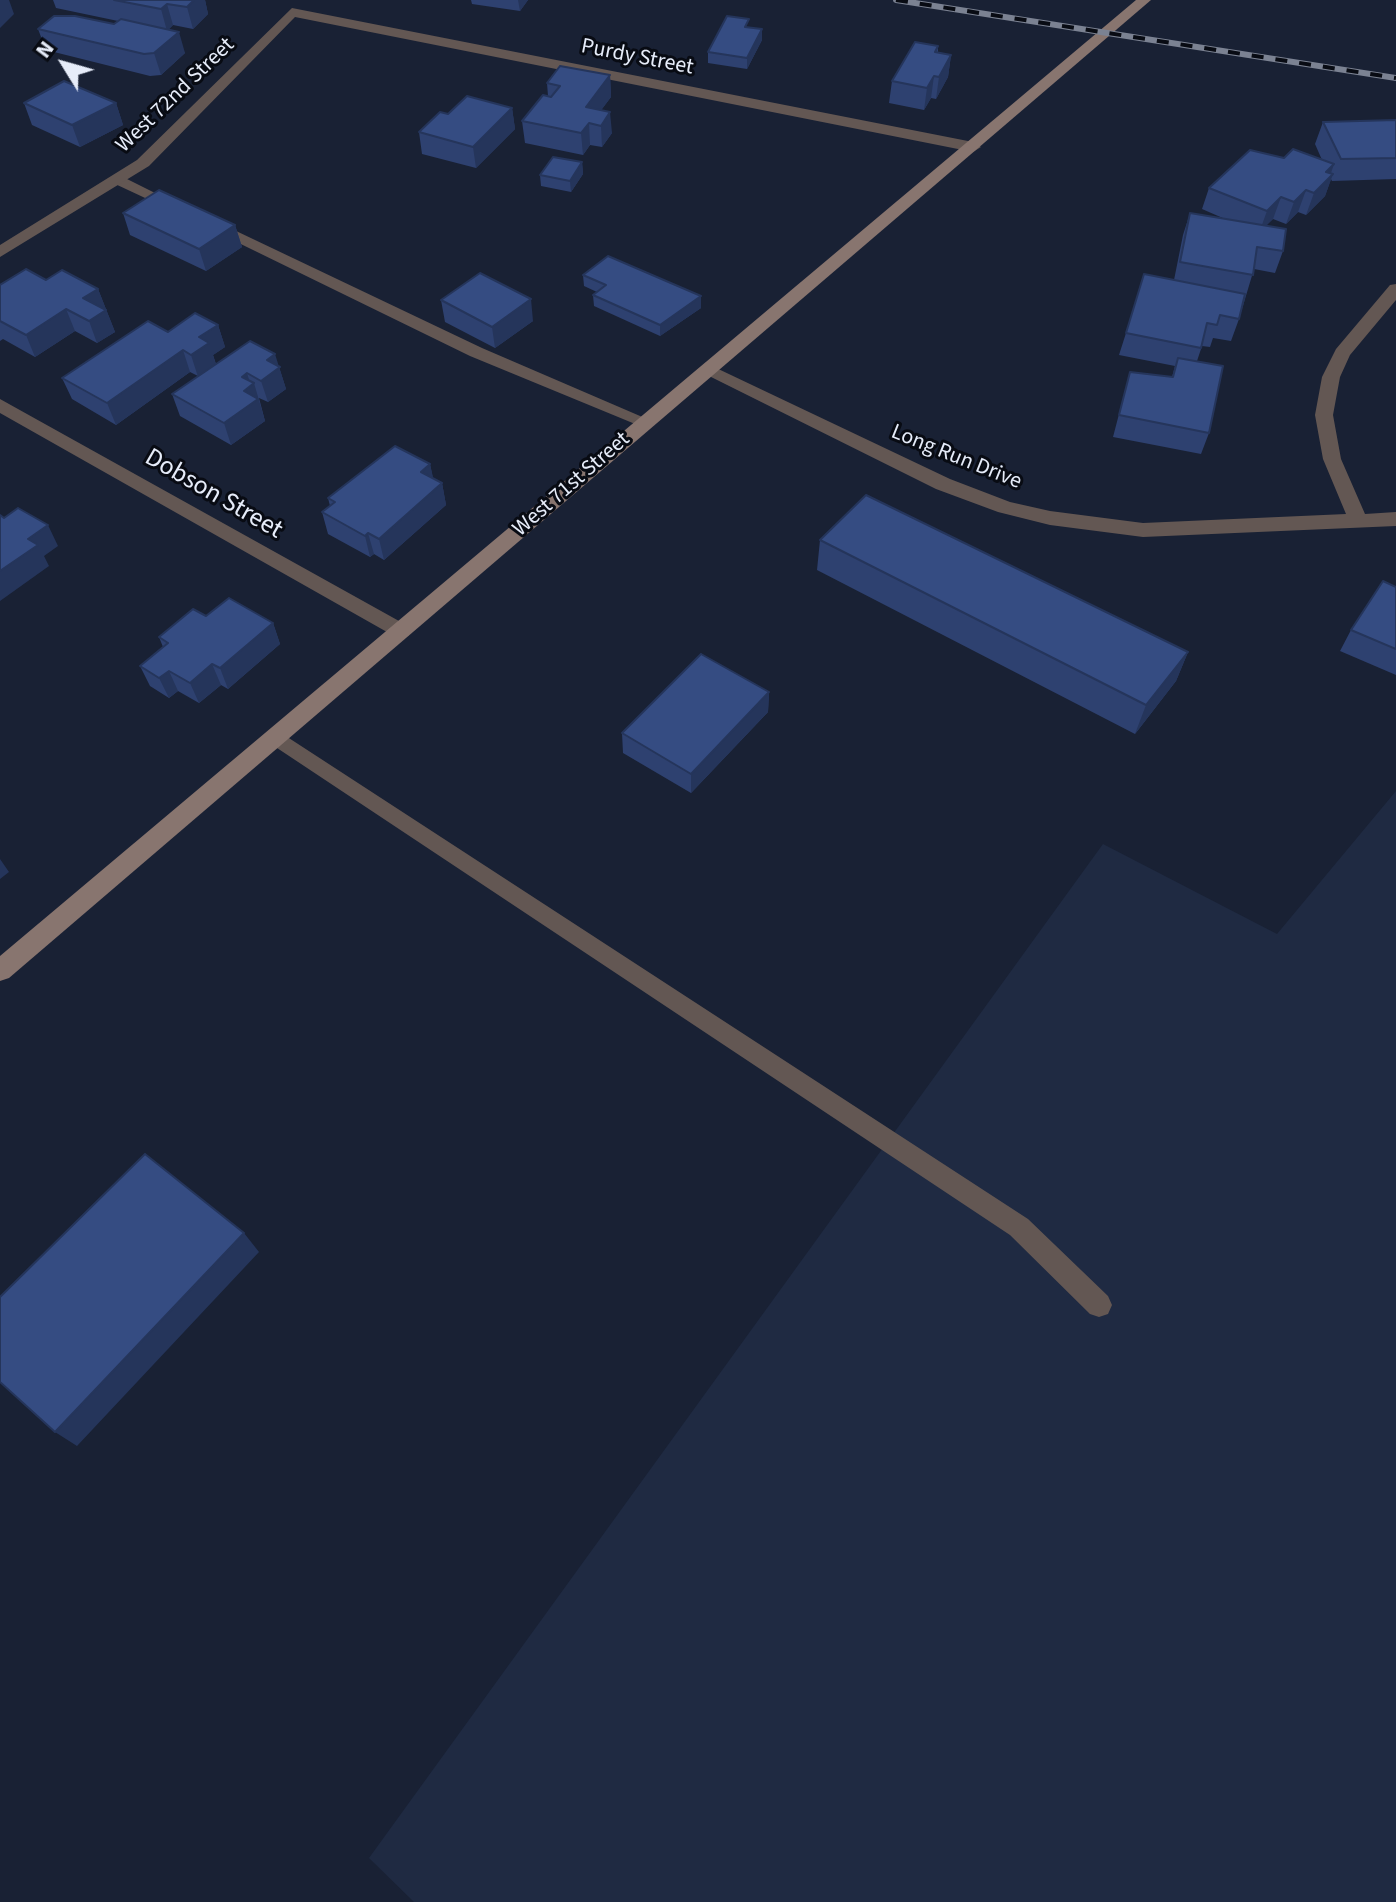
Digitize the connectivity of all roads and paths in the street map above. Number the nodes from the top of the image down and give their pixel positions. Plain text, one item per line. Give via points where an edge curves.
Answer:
1 (1144, 0) edge
2 (292, 12) joint
3 (973, 147) junction
4 (118, 180) junction
5 (0, 252) edge
6 (1396, 289) edge
7 (706, 370) junction
8 (0, 405) edge
9 (646, 422) junction
10 (1396, 519) edge
11 (1359, 522) junction
12 (401, 631) junction
13 (275, 737) junction
14 (0, 971) edge
15 (1099, 1305) dead end

1 - 3 main road, West 71st Street
2 - 3 street, Purdy Street
2 - 4 street, West 72nd Street via 164,145
3 - 7 main road, West 71st Street
4 - 5 street, West 72nd Street
4 - 9 lane via 476,352
6 - 11 street via 1342,353 1324,415 1332,459
7 - 9 main road, West 71st Street
7 - 11 street, Long Run Drive via 943,484 1050,518 1143,530
8 - 12 street, Dobson Street
9 - 12 main road, West 71st Street
10 - 11 street, Long Run Drive
12 - 13 main road, West 71st Street
13 - 14 main road, West 71st Street
13 - 15 lane via 1019,1227

